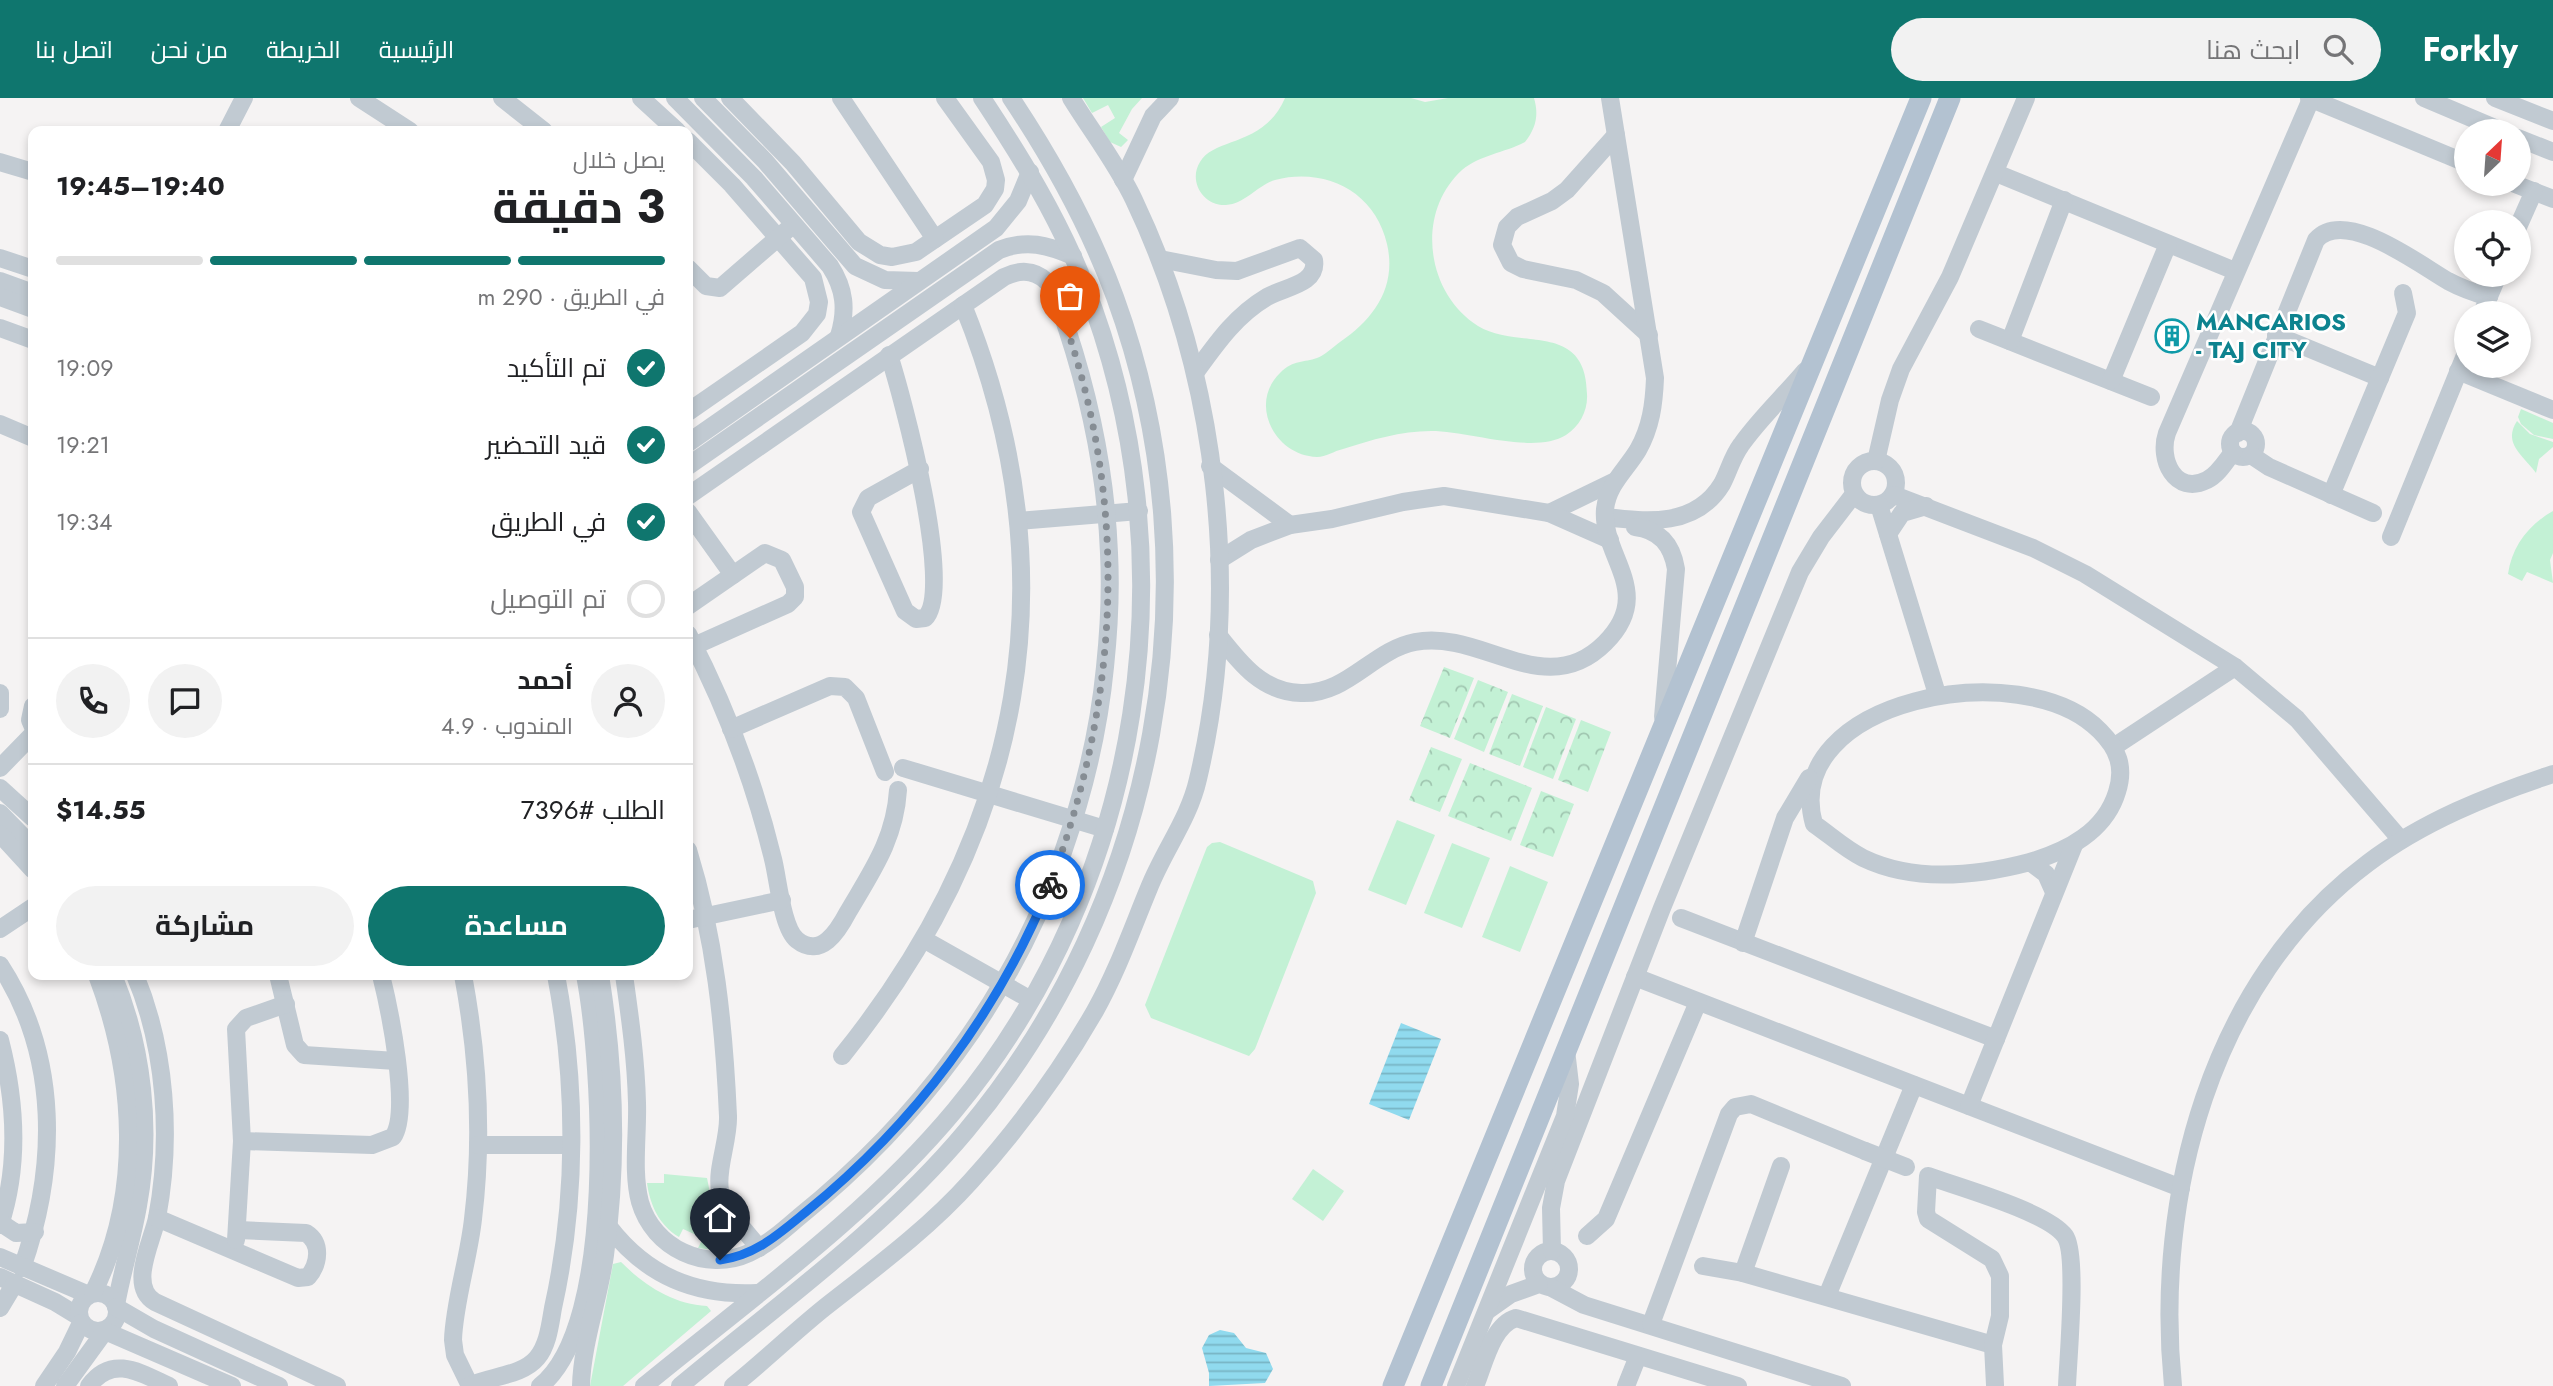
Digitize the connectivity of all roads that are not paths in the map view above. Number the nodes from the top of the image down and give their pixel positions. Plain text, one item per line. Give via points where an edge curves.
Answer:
1 (244, 98) edge
2 (502, 98) edge
3 (641, 98) edge
4 (675, 98) edge
5 (703, 98) edge
6 (730, 98) edge
7 (746, 98) edge
8 (841, 98) edge
9 (945, 98) edge
10 (1010, 98) edge
11 (1071, 98) edge
12 (1170, 98) edge
13 (1610, 98) edge
14 (1921, 98) edge
15 (1950, 98) edge
16 (2026, 98) edge
17 (2310, 98) edge
18 (2424, 98) edge
19 (2495, 98) edge
20 (368, 100) edge
21 (986, 103) edge
22 (2474, 119) edge
23 (2553, 121) edge
24 (230, 126) edge
25 (403, 126) edge
26 (538, 126) edge
27 (672, 126) edge
28 (760, 127) junction
29 (1616, 135) junction
30 (2531, 143) edge
31 (693, 146) edge
32 (2553, 152) edge
33 (2454, 158) edge
34 (0, 162) edge
35 (28, 170) edge
36 (1030, 172) junction
37 (1996, 173) junction
38 (1123, 180) junction
39 (2531, 190) edge
40 (2534, 191) junction
41 (2553, 199) edge
42 (2064, 200) junction
43 (2526, 210) edge
44 (795, 223) junction
45 (779, 237) junction
46 (935, 239) junction
47 (2168, 243) junction
48 (1073, 256) junction
49 (0, 258) edge
50 (1160, 259) junction
51 (28, 267) edge
52 (2235, 271) junction
53 (693, 273) edge
54 (0, 281) edge
55 (918, 281) junction
56 (28, 291) edge
57 (2403, 293) dead end
58 (0, 297) edge
59 (2480, 301) edge
60 (963, 305) junction
61 (28, 307) edge
62 (0, 328) edge
63 (1979, 329) dead end
64 (1649, 335) junction
65 (2276, 335) junction
66 (839, 336) junction
67 (28, 338) edge
68 (2010, 341) junction
69 (889, 355) junction
70 (1811, 363) junction
71 (1195, 373) junction
72 (2380, 378) junction
73 (2455, 378) edge
74 (2475, 378) edge
75 (2111, 381) junction
76 (1142, 384) junction
77 (1119, 391) junction
78 (2151, 397) dead end
79 (693, 409) edge
80 (2553, 410) edge
81 (0, 424) edge
82 (28, 436) edge
83 (693, 439) edge
84 (2242, 453) junction
85 (1876, 461) junction
86 (693, 463) edge
87 (1210, 466) junction
88 (920, 469) junction
89 (1613, 482) junction
90 (693, 492) edge
91 (1854, 494) junction
92 (2331, 495) junction
93 (1887, 500) junction
94 (1926, 506) junction
95 (1139, 511) junction
96 (1549, 513) junction
97 (2373, 513) dead end
98 (1107, 514) junction
99 (693, 519) edge
100 (1018, 521) junction
101 (1290, 525) junction
102 (1607, 527) junction
103 (1656, 527) junction
104 (1888, 534) junction
105 (2391, 537) dead end
106 (1219, 560) junction
107 (733, 575) junction
108 (693, 603) edge
109 (1218, 635) junction
110 (693, 639) edge
111 (693, 644) edge
112 (2235, 667) junction
113 (0, 693) edge
114 (1937, 694) junction
115 (0, 709) edge
116 (1663, 724) junction
117 (731, 729) junction
118 (28, 739) edge
119 (2115, 746) junction
120 (0, 768) edge
121 (903, 768) junction
122 (885, 772) junction
123 (1814, 772) junction
124 (2553, 774) edge
125 (0, 788) edge
126 (898, 790) junction
127 (989, 794) junction
128 (0, 813) edge
129 (28, 813) edge
130 (1073, 820) junction
131 (1814, 824) junction
132 (1105, 829) junction
133 (0, 834) edge
134 (1780, 835) junction
135 (2401, 840) junction
136 (28, 842) edge
137 (2074, 845) junction
138 (2030, 862) junction
139 (28, 865) edge
140 (693, 892) edge
141 (2054, 892) junction
142 (782, 900) junction
143 (28, 910) edge
144 (696, 918) edge
145 (1681, 918) dead end
146 (0, 929) edge
147 (925, 940) junction
148 (1743, 943) junction
149 (0, 965) edge
150 (1635, 977) junction
151 (99, 980) edge
152 (115, 980) edge
153 (142, 980) edge
154 (279, 980) edge
155 (382, 980) edge
156 (464, 980) edge
157 (557, 980) edge
158 (586, 980) edge
159 (601, 980) edge
160 (625, 980) edge
161 (1002, 984) junction
162 (1034, 994) junction
163 (1057, 999) junction
164 (1698, 1002) junction
165 (286, 1003) junction
166 (1996, 1039) junction
167 (0, 1040) edge
168 (1566, 1050) junction
169 (842, 1056) dead end
170 (396, 1062) junction
171 (1914, 1086) junction
172 (1969, 1106) junction
173 (242, 1141) junction
174 (478, 1145) junction
175 (571, 1145) junction
176 (1782, 1166) dead end
177 (1928, 1176) junction
178 (2182, 1188) junction
179 (157, 1218) junction
180 (1, 1221) edge
181 (609, 1227) junction
182 (238, 1230) junction
183 (35, 1232) junction
184 (1516, 1236) junction
185 (1587, 1236) dead end
186 (759, 1248) junction
187 (235, 1251) junction
188 (1547, 1252) junction
189 (0, 1257) edge
190 (1703, 1266) dead end
191 (1570, 1269) junction
192 (1742, 1273) junction
193 (12, 1276) edge
194 (1545, 1286) junction
195 (757, 1293) junction
196 (91, 1294) junction
197 (1828, 1296) junction
198 (116, 1306) junction
199 (1597, 1307) junction
200 (0, 1308) edge
201 (1487, 1311) junction
202 (80, 1319) junction
203 (1651, 1324) junction
204 (105, 1331) junction
205 (738, 1338) junction
206 (1993, 1345) junction
207 (1638, 1356) junction
208 (281, 1360) junction
209 (759, 1363) junction
210 (275, 1384) edge
211 (1995, 1385) edge
212 (44, 1386) edge
213 (65, 1386) edge
214 (89, 1386) edge
215 (169, 1386) edge
216 (232, 1386) edge
217 (337, 1386) edge
218 (470, 1386) edge
219 (540, 1386) edge
220 (581, 1386) edge
221 (644, 1386) edge
222 (680, 1386) edge
223 (733, 1386) edge
224 (1393, 1386) edge
225 (1431, 1386) edge
226 (1456, 1386) edge
227 (1475, 1386) edge
228 (1626, 1386) edge
229 (1738, 1386) edge
230 (1842, 1386) edge
231 (2067, 1386) edge
232 (2173, 1386) edge

1 - 24 street
2 - 26 street
3 - 27 street
4 - 44 street
5 - 55 street via 765,161 855,266 885,281
6 - 28 street
7 - 28 street
8 - 46 street
9 - 46 street via 990,162 996,180 985,205
10 - 21 street
10 - 76 street via 1058,173 1098,255
11 - 38 street
12 - 38 street via 1153,116
13 - 29 street
14 - 70 main road
15 - 168 main road
16 - 37 street
17 - 33 street
17 - 52 street
18 - 22 street
19 - 23 street
20 - 25 street
21 - 36 street
28 - 46 street via 869,250 904,256
29 - 64 street
29 - 64 street via 1567,190 1517,217 1507,227 1502,245 1511,263 1523,269 1576,280 1603,293
30 - 32 street
31 - 45 street
34 - 35 street
36 - 48 street
36 - 55 street via 1018,201 996,228
37 - 42 street
37 - 85 street via 1950,276 1901,369
38 - 50 street
39 - 40 street
40 - 41 street
40 - 43 street
42 - 47 street
42 - 68 street
44 - 45 street
44 - 66 street via 838,278 845,307
45 - 53 street via 720,288 706,286
45 - 79 street via 813,278 817,314 802,333
47 - 52 street
47 - 75 street
48 - 77 street
48 - 86 street via 1039,244 999,250
49 - 51 street
50 - 71 street
50 - 71 street via 1237,271 1300,248 1314,260 1313,272 1305,282 1275,292 1243,313
52 - 84 street via 2163,450 2172,475 2197,483 2214,476
54 - 56 street
55 - 66 street
57 - 72 street via 2407,313
58 - 61 street
59 - 65 street via 2400,250 2356,233 2332,230 2316,240
60 - 69 street
60 - 98 street via 1013,273 1032,273 1049,284 1084,385
60 - 100 street via 999,411
62 - 67 street
63 - 68 street
64 - 89 street via 1655,379 1650,425
65 - 72 street
65 - 84 street via 2231,442
66 - 83 street
68 - 75 street
69 - 88 street
69 - 90 street
70 - 103 street via 1741,445 1714,495 1692,513
70 - 116 main road
71 - 87 street
72 - 92 street
73 - 105 street
74 - 80 street
75 - 78 street
76 - 77 street
76 - 163 street via 1159,475 1166,566 1157,703 1139,793 1119,860 1089,936
77 - 95 street
81 - 82 street
84 - 92 street
85 - 91 street via 1858,468 1853,476
85 - 93 street via 1892,469 1897,486
87 - 101 street
87 - 106 street
88 - 88 street via 930,537 932,606 925,618 916,620 905,611 861,512 868,498
89 - 96 street
89 - 102 street
91 - 93 street via 1861,502
91 - 150 street via 1800,572
92 - 97 street
93 - 94 street
93 - 104 street
94 - 104 street via 1902,513
94 - 112 street via 2085,574
95 - 98 street
95 - 132 street via 1140,649 1128,740
96 - 101 street via 1444,496
96 - 102 street
98 - 100 street
98 - 130 street via 1110,591 1105,668 1093,745
99 - 107 street
100 - 127 street via 1017,659
101 - 106 street via 1251,540
102 - 103 street
102 - 109 street via 1623,571 1626,604 1607,641 1569,664 1533,666 1468,644 1434,640 1395,649 1340,685 1301,694 1263,682 1236,659
103 - 116 street via 1672,552 1676,569
104 - 114 street
106 - 109 street
107 - 108 street
107 - 110 street via 760,555 772,553 782,560 795,586 795,597 788,604
109 - 209 street via 1203,751 1189,807 1112,977 1067,1057 1005,1143 945,1208
111 - 117 street
112 - 119 street
112 - 135 street via 2297,719
113 - 115 street
114 - 119 street via 1968,691 2038,696 2067,706
114 - 123 street via 1863,724 1825,755
116 - 224 main road
117 - 122 street via 830,687 845,687 856,698
117 - 142 street via 760,813
118 - 120 street
119 - 137 street via 2120,764 2115,801
121 - 122 street via 893,766
121 - 126 street via 908,782
121 - 127 street
122 - 126 street via 885,784
123 - 131 street via 1809,798
123 - 134 street via 1793,802
124 - 135 street via 2474,804
125 - 129 street
126 - 142 street via 897,815 888,842 831,940 815,946 798,941 788,927
127 - 130 street
127 - 147 street via 972,843
128 - 136 street
130 - 132 street
130 - 161 street via 1045,898
131 - 134 street via 1794,825
131 - 138 street via 1865,859 1913,872 1972,874
132 - 162 street via 1082,895
133 - 139 street
134 - 148 street
135 - 178 street via 2325,900 2287,942 2256,988 2211,1079
137 - 138 street
137 - 141 street
138 - 141 street via 2046,874
140 - 144 street
141 - 166 street
142 - 144 street
143 - 146 street
144 - 186 street via 726,1055 728,1136 719,1186 726,1205
145 - 148 street
147 - 161 street
147 - 169 street
148 - 166 street
149 - 183 street via 22,1007 44,1080 48,1157
150 - 164 street
150 - 188 street via 1556,1181
151 - 196 street via 120,1048 128,1132 120,1216 110,1256
152 - 198 street via 139,1066 144,1149 139,1204
153 - 179 street via 163,1099
154 - 165 street
155 - 170 street
156 - 174 street via 474,1039
157 - 175 street via 565,1033
158 - 219 street via 599,1098 596,1208 576,1336 558,1369
159 - 181 street via 613,1085
160 - 186 street via 637,1093 637,1186 644,1213 659,1235 693,1257 734,1258
161 - 162 street
161 - 186 street via 959,1051 909,1115 822,1198
162 - 163 street
162 - 195 street via 976,1083 911,1158
163 - 205 street via 1005,1081 929,1172 875,1224
164 - 171 street
164 - 185 street via 1606,1219
165 - 170 street via 295,1045 304,1055
165 - 173 street via 246,1017 236,1029
166 - 172 street
167 - 180 street via 15,1130 12,1175
168 - 184 street via 1568,1106
168 - 225 main road
170 - 173 street via 400,1124 387,1142
171 - 172 street
171 - 197 street
172 - 178 street
173 - 182 street
174 - 175 street
174 - 218 street via 474,1217 453,1340
175 - 218 street via 564,1243 543,1349 526,1367
176 - 192 street
177 - 203 street, bridge via 1751,1104 1735,1107
177 - 206 street via 1928,1219 1992,1259 2000,1276 2000,1316
177 - 231 street via 2019,1209 2066,1237 2071,1270
178 - 232 street via 2170,1287
179 - 187 street
179 - 208 street via 141,1281 149,1298
180 - 183 street via 16,1233
181 - 195 street via 637,1259 673,1281 714,1293
181 - 220 street
182 - 187 street
182 - 187 street via 306,1233 314,1239 317,1254 311,1275 301,1279
183 - 193 street
184 - 188 street
184 - 201 street
188 - 191 street via 1565,1258
188 - 194 street via 1532,1269
189 - 193 street
190 - 192 street
191 - 194 street via 1562,1283
191 - 199 street via 1587,1299
192 - 197 street
193 - 196 street
193 - 200 street
193 - 202 street
194 - 199 street
194 - 201 street via 1511,1294
195 - 221 street
196 - 198 street via 107,1295
196 - 202 street via 79,1306
197 - 206 street
198 - 204 street via 115,1321
198 - 210 street via 154,1329
199 - 203 street
201 - 226 street
202 - 204 street via 89,1330
202 - 212 street via 67,1352
203 - 230 street
204 - 213 street
204 - 216 street
205 - 209 street
205 - 222 street
206 - 211 street
207 - 227 street via 1516,1318 1496,1334
207 - 228 street
207 - 229 street
208 - 210 street
208 - 217 street
209 - 223 street
214 - 215 street via 99,1374 116,1367

